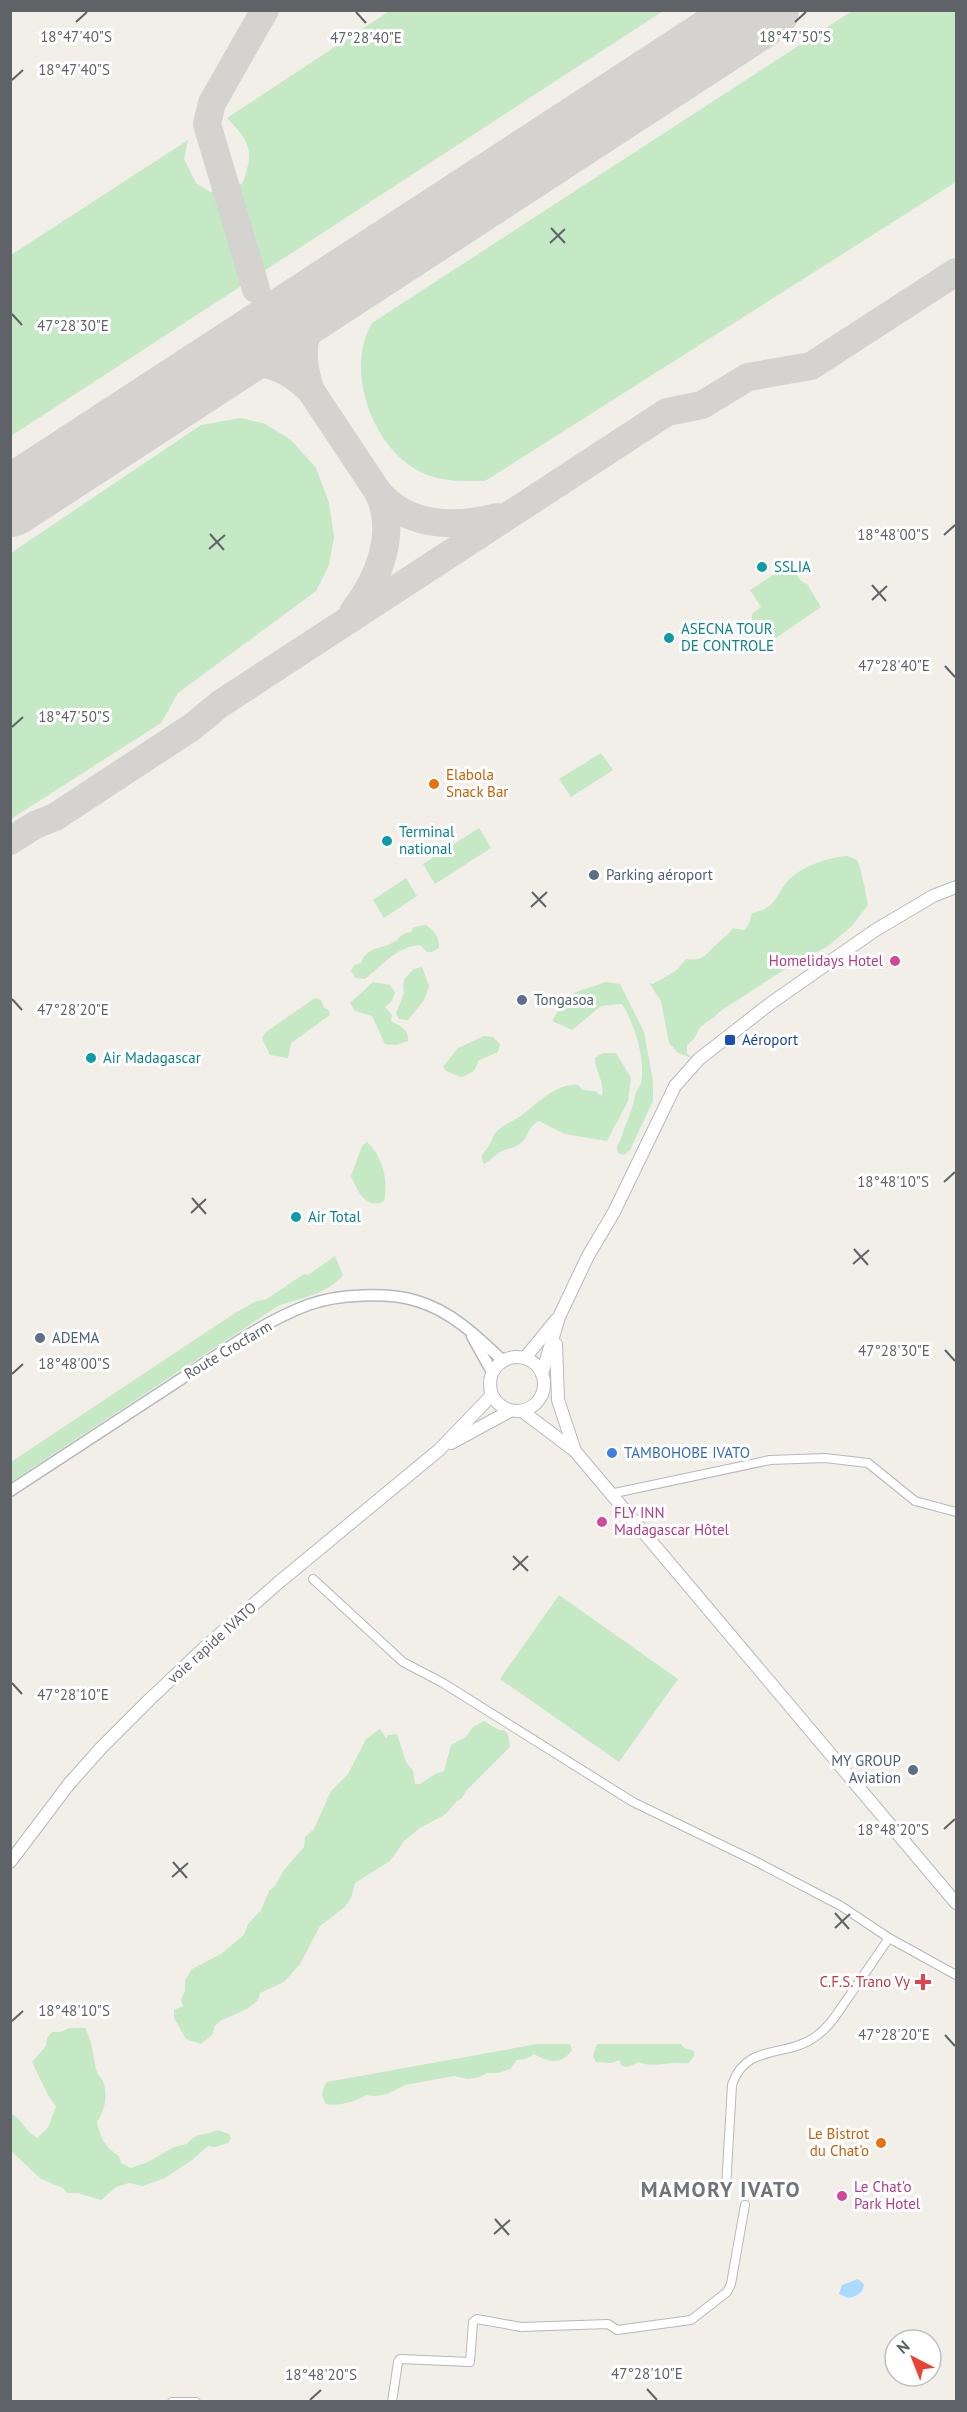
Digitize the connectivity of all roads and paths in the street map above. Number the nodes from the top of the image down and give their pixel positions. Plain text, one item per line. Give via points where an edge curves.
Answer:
1 (957, 887) edge
2 (559, 1318) junction
3 (467, 1328) junction
4 (525, 1358) junction
5 (502, 1360) junction
6 (492, 1372) junction
7 (543, 1380) junction
8 (491, 1396) junction
9 (516, 1411) junction
10 (439, 1450) junction
11 (574, 1451) junction
12 (10, 1491) edge
13 (610, 1494) junction
14 (957, 1512) edge
15 (313, 1579) dead end
16 (10, 1862) edge
17 (957, 1903) edge
18 (889, 1938) junction
19 (957, 1975) edge
20 (726, 2188) dead end
21 (745, 2205) dead end
22 (172, 2402) edge
23 (196, 2402) edge
24 (392, 2402) edge

1 - 2 main road via 933,896 874,931 699,1059 675,1086 658,1116
2 - 4 main road
2 - 7 main road
2 - 11 main road via 558,1401
3 - 5 street, Route Crocfarm
3 - 6 street, Route Crocfarm
3 - 12 street, Route Crocfarm via 414,1300 355,1296 310,1304 217,1355
4 - 5 main road
4 - 7 main road via 536,1364
5 - 6 main road
6 - 8 main road
7 - 9 main road via 537,1402
7 - 11 main road
8 - 9 main road via 499,1406
8 - 10 main road
9 - 10 main road
9 - 11 main road
10 - 16 main road, voie rapide IVATO via 278,1583 156,1694 75,1777
11 - 13 main road
13 - 14 street via 770,1460 825,1458 868,1463 915,1501
13 - 17 main road
15 - 18 street via 403,1662 443,1683 633,1803 841,1906
18 - 19 street
18 - 20 street via 828,2027 805,2043 756,2056 735,2074
21 - 24 street via 731,2284 727,2292 691,2320 617,2330 608,2324 521,2326 475,2320 470,2362 400,2359
22 - 23 street

